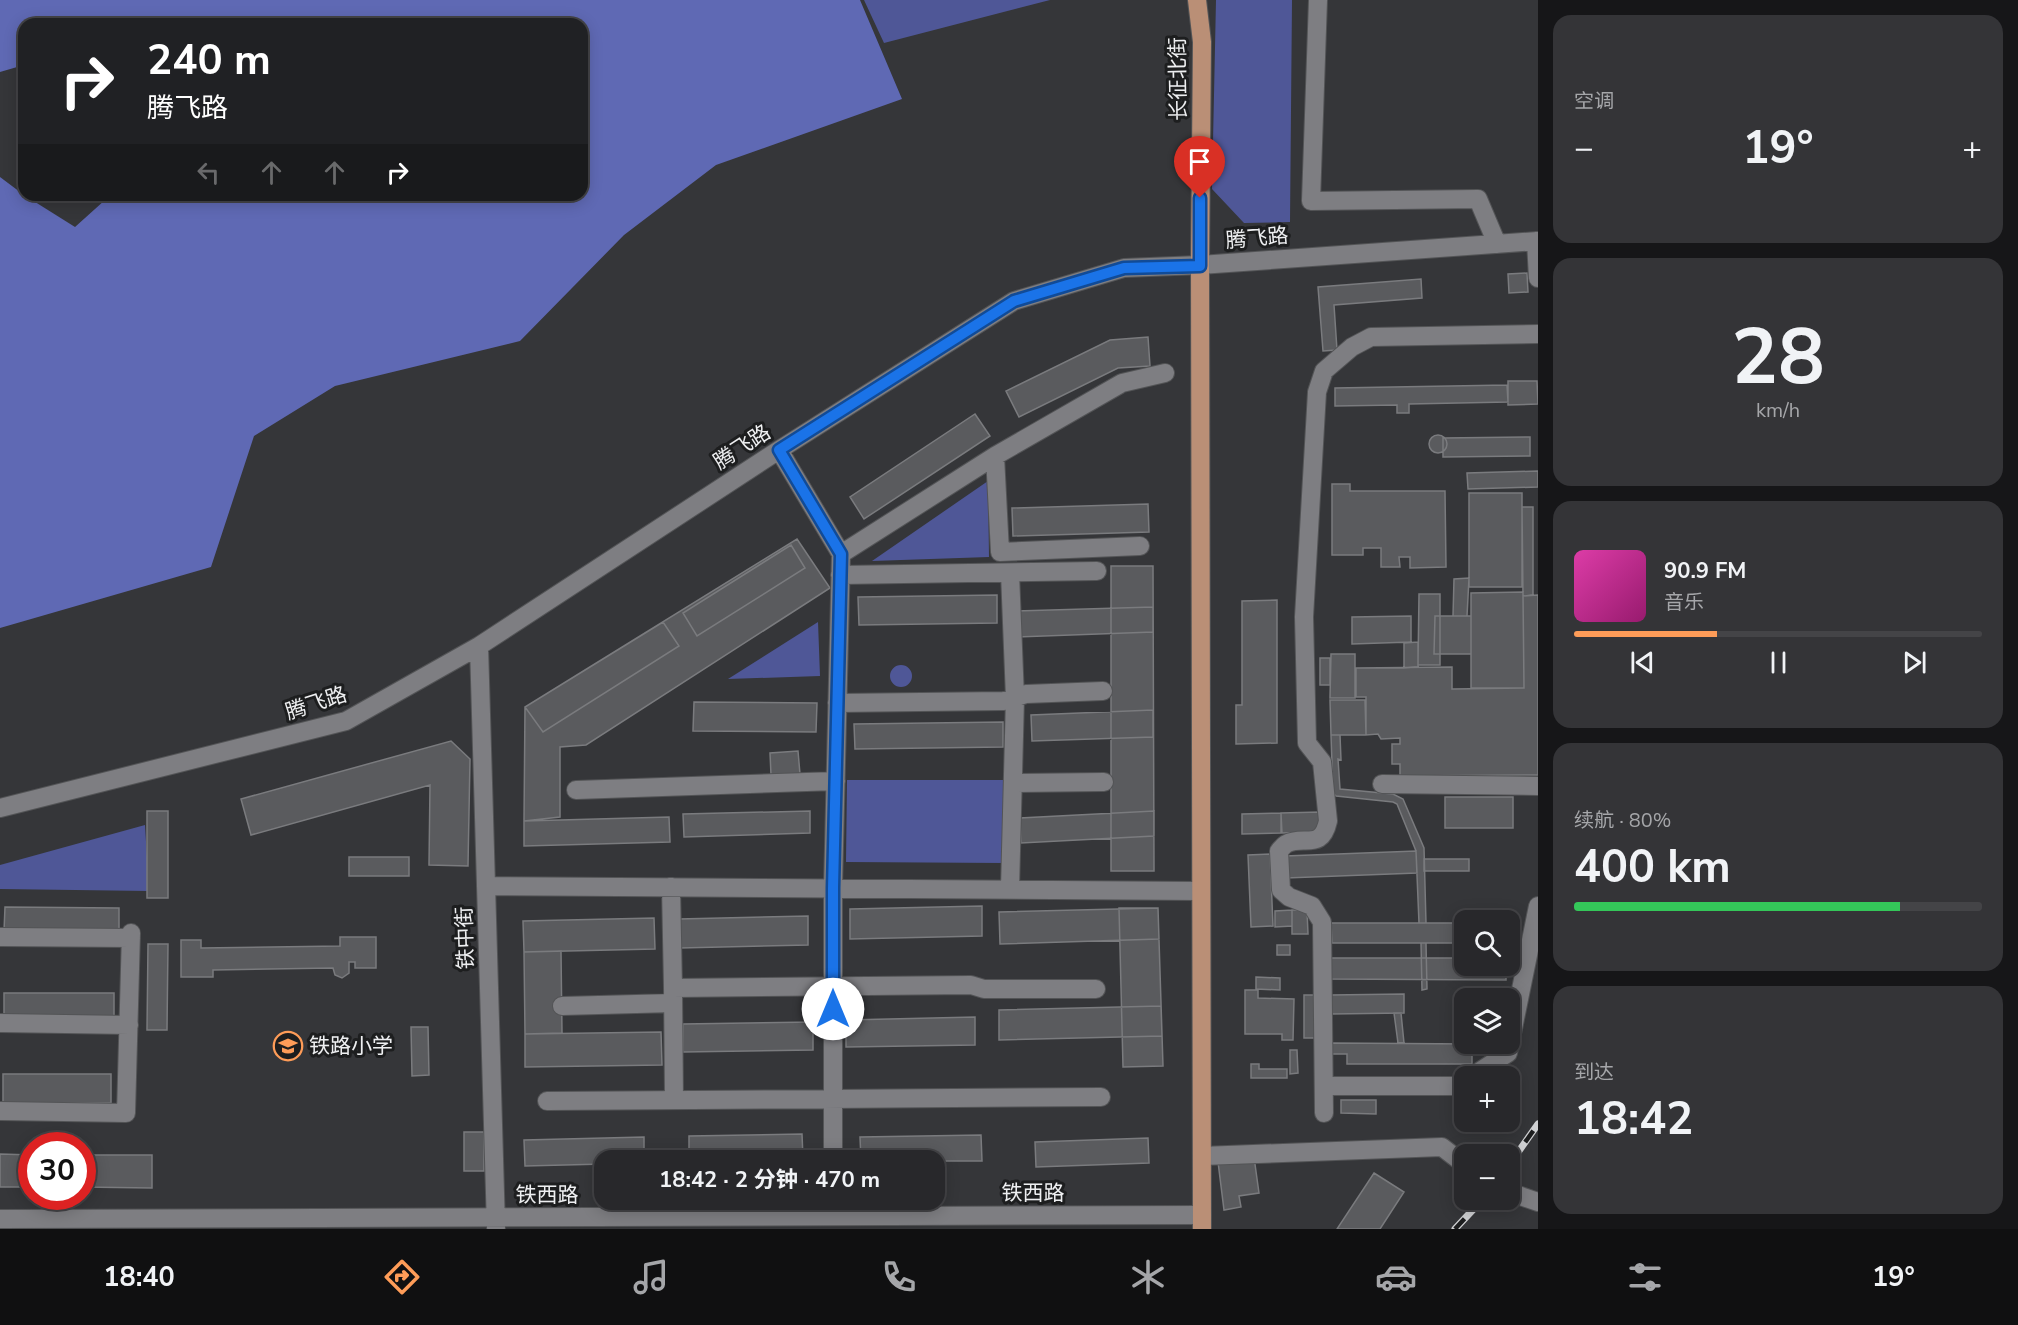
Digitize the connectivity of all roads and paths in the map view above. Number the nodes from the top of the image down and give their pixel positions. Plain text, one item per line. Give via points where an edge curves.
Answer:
1 (1197, 0) edge
2 (1318, 0) edge
3 (1537, 241) edge
4 (1497, 244) junction
5 (1200, 266) junction
6 (1538, 278) edge
7 (1538, 334) edge
8 (1165, 373) dead end
9 (779, 450) junction
10 (995, 456) junction
11 (1140, 546) dead end
12 (841, 554) junction
13 (1097, 571) dead end
14 (1010, 573) junction
15 (840, 575) junction
16 (479, 646) junction
17 (1103, 691) dead end
18 (1015, 698) junction
19 (837, 703) junction
20 (836, 781) junction
21 (1104, 782) dead end
22 (1013, 783) junction
23 (1382, 784) dead end
24 (1538, 786) edge
25 (576, 790) dead end
26 (0, 808) edge
27 (486, 886) junction
28 (671, 887) junction
29 (833, 888) junction
30 (1010, 890) junction
31 (1201, 891) junction
32 (1538, 906) edge
33 (0, 937) edge
34 (833, 986) junction
35 (1096, 989) dead end
36 (673, 995) junction
37 (562, 1006) dead end
38 (0, 1023) edge
39 (129, 1025) junction
40 (1488, 1066) edge
41 (1324, 1086) junction
42 (1454, 1086) edge
43 (1101, 1097) dead end
44 (674, 1100) junction
45 (833, 1100) junction
46 (547, 1101) dead end
47 (0, 1111) edge
48 (1324, 1113) dead end
49 (833, 1150) edge
50 (1202, 1156) junction
51 (1454, 1156) edge
52 (1520, 1196) edge
53 (1538, 1202) edge
54 (807, 1210) edge
55 (856, 1210) edge
56 (0, 1219) edge
57 (994, 1222) edge
58 (1202, 1222) edge
59 (496, 1223) edge
60 (635, 1223) edge

1 - 5 main road, 长征北街 via 1202,42
2 - 4 street via 1311,201 1478,199
3 - 4 street, 腾飞路
3 - 6 street
4 - 5 street, 腾飞路
5 - 9 street, 腾飞路 via 1124,268 1014,301
5 - 31 main road, 长征北街
7 - 41 street via 1371,337 1352,347 1324,371 1317,392 1304,617 1307,743 1322,762 1328,821 1320,837 1287,843 1279,851 1281,890 1312,906 1322,922
8 - 10 street via 1122,383
9 - 12 street
9 - 16 street, 腾飞路
10 - 11 street via 1000,552
10 - 12 street
12 - 15 street
13 - 14 street
14 - 15 street
14 - 18 street
15 - 19 street
16 - 26 street, 腾飞路 via 346,721
16 - 27 street, 铁中街
17 - 18 street via 1026,694
18 - 19 street
18 - 22 street
19 - 20 street
20 - 25 street
20 - 29 street
21 - 22 street
22 - 30 street
23 - 24 street
27 - 28 street
27 - 59 street, 铁中街
28 - 29 street
28 - 36 street
29 - 30 street
29 - 34 street
30 - 31 street
31 - 50 main road, 长征北街
32 - 40 street via 1508,1053
33 - 39 street via 131,936
34 - 35 street via 971,984 984,989
34 - 36 street
34 - 45 street
36 - 37 street
36 - 44 street
38 - 39 street
39 - 47 street via 126,1113
41 - 42 street
41 - 48 street
43 - 45 street
44 - 45 street
44 - 46 street
45 - 49 street
50 - 51 street via 1442,1147
50 - 58 main road, 长征北街
52 - 53 street
54 - 60 street, 铁西路
55 - 57 street, 铁西路
56 - 59 street, 铁西路
57 - 58 street, 铁西路
59 - 60 street, 铁西路

